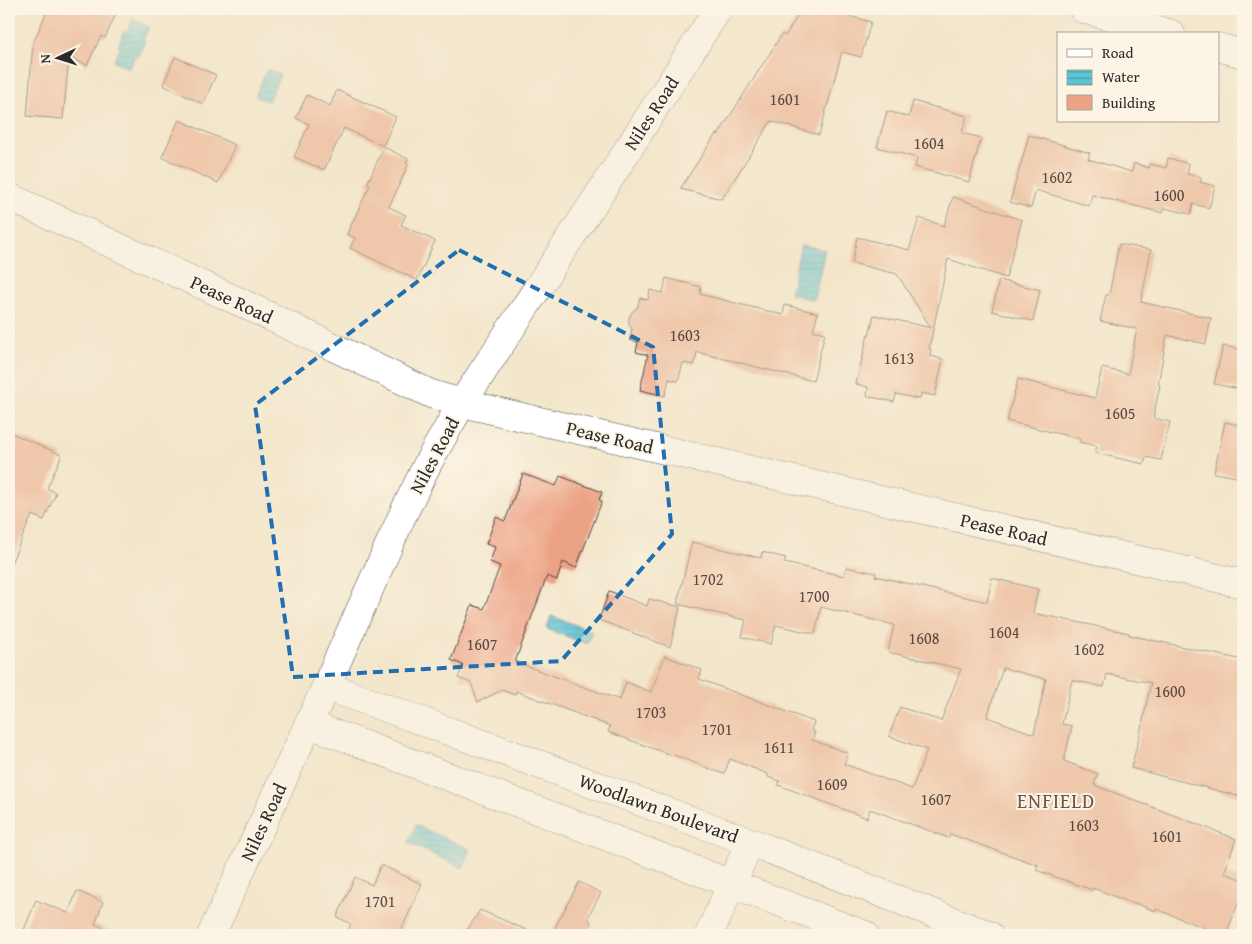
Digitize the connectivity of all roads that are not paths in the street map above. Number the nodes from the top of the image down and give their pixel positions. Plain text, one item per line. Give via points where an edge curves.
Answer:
1 (718, 9) edge
2 (1083, 9) edge
3 (1164, 32) edge
4 (1220, 48) edge
5 (1243, 54) edge
6 (9, 197) edge
7 (462, 403) junction
8 (1243, 584) edge
9 (326, 686) junction
10 (309, 724) junction
11 (750, 842) junction
12 (732, 884) junction
13 (211, 935) edge
14 (709, 935) edge
15 (865, 935) edge
16 (989, 935) edge

1 - 7 street, Niles Road
2 - 3 street
4 - 5 street
6 - 7 street, Pease Road via 431,394
7 - 8 street, Pease Road
7 - 9 street, Niles Road via 429,461
9 - 10 street, Niles Road
9 - 11 street, Woodlawn Boulevard
10 - 12 street
10 - 13 street, Niles Road
11 - 12 street
11 - 16 street, Woodlawn Boulevard
12 - 14 street
12 - 15 street

